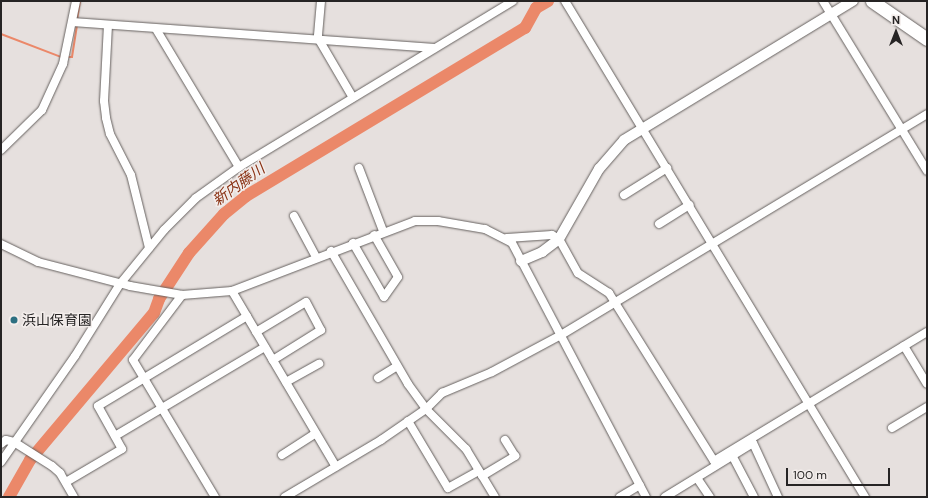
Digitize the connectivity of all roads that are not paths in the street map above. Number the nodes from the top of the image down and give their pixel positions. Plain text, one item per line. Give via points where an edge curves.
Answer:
1 (76, 1) edge
2 (321, 1) edge
3 (513, 1) edge
4 (565, 1) edge
5 (823, 1) edge
6 (853, 1) edge
7 (872, 1) edge
8 (831, 14) junction
9 (73, 22) junction
10 (108, 25) junction
11 (156, 29) junction
12 (318, 38) junction
13 (927, 39) edge
14 (434, 48) junction
15 (353, 98) junction
16 (927, 114) edge
17 (642, 127) junction
18 (902, 129) junction
19 (1, 150) edge
20 (239, 167) junction
21 (359, 168) dead end
22 (667, 168) junction
23 (927, 171) edge
24 (624, 195) dead end
25 (690, 205) junction
26 (294, 216) dead end
27 (659, 224) dead end
28 (383, 231) junction
29 (374, 235) junction
30 (507, 238) junction
31 (559, 239) junction
32 (353, 243) junction
33 (713, 243) junction
34 (1, 244) edge
35 (149, 248) junction
36 (331, 251) junction
37 (316, 257) junction
38 (521, 261) junction
39 (120, 284) junction
40 (232, 291) junction
41 (178, 295) junction
42 (616, 301) junction
43 (246, 316) junction
44 (256, 332) junction
45 (927, 332) edge
46 (561, 336) junction
47 (904, 346) junction
48 (265, 347) junction
49 (273, 360) junction
50 (319, 364) dead end
51 (397, 366) junction
52 (144, 377) junction
53 (378, 378) dead end
54 (286, 382) junction
55 (927, 384) edge
56 (810, 403) junction
57 (163, 407) junction
58 (927, 407) edge
59 (426, 409) junction
60 (408, 421) junction
61 (892, 428) dead end
62 (316, 433) junction
63 (115, 436) junction
64 (505, 440) dead end
65 (750, 442) junction
66 (1, 444) edge
67 (18, 444) junction
68 (282, 455) dead end
69 (733, 457) junction
70 (1, 462) edge
71 (336, 467) junction
72 (481, 473) junction
73 (697, 478) junction
74 (66, 482) junction
75 (640, 485) junction
76 (74, 497) edge
77 (216, 497) edge
78 (285, 497) edge
79 (495, 497) edge
80 (620, 497) edge
81 (646, 497) edge
82 (666, 497) edge
83 (710, 497) edge
84 (754, 497) edge
85 (778, 497) edge
86 (865, 497) edge

1 - 9 street
2 - 12 street
3 - 14 street
4 - 17 street
5 - 8 street
6 - 8 street
7 - 13 main road
8 - 17 street
8 - 18 street
9 - 10 street
9 - 19 street via 63,64 42,110
10 - 11 street
10 - 35 street via 104,101 106,118 110,134 131,175
11 - 12 street
11 - 20 street
12 - 14 street
12 - 15 street
14 - 15 street
15 - 20 street
16 - 18 street
17 - 22 street
17 - 31 street via 612,152 599,169
18 - 23 street
18 - 33 street
20 - 35 street via 196,198
21 - 28 street
22 - 24 street
22 - 25 street
25 - 27 street
25 - 33 street
26 - 37 street
28 - 29 street
28 - 30 street via 415,221 438,221 485,229
29 - 32 street
29 - 32 street via 398,277 384,297
30 - 31 street via 552,235
30 - 38 street
31 - 38 street via 542,252
31 - 42 street via 578,273 610,293
32 - 36 street
33 - 42 street
33 - 56 street
34 - 39 street via 38,262
35 - 39 street
36 - 37 street
36 - 51 street
37 - 40 street
38 - 46 street
39 - 41 street
39 - 67 street
40 - 41 street
40 - 43 street
41 - 52 street via 133,360
42 - 46 street
42 - 65 street via 714,461
43 - 44 street
43 - 52 street
44 - 48 street
44 - 49 street via 306,302 321,330
45 - 47 street
46 - 59 street via 492,372 442,393
46 - 75 street
47 - 55 street
47 - 56 street
48 - 49 street
48 - 57 street
49 - 54 street
50 - 54 street
51 - 53 street
51 - 59 street
52 - 57 street
52 - 63 street via 98,406
54 - 62 street
56 - 65 street
56 - 86 street
57 - 63 street
57 - 77 street
58 - 61 street
59 - 60 street
59 - 72 street via 466,449
60 - 71 street
60 - 72 street via 448,488
62 - 68 street
62 - 71 street
63 - 74 street via 122,449
64 - 72 street via 515,456
65 - 69 street
65 - 85 street
66 - 67 street via 6,440
67 - 70 street
67 - 74 street via 52,466
69 - 73 street
69 - 84 street
71 - 78 street
72 - 79 street
73 - 82 street
73 - 83 street
74 - 76 street
75 - 80 street
75 - 81 street

